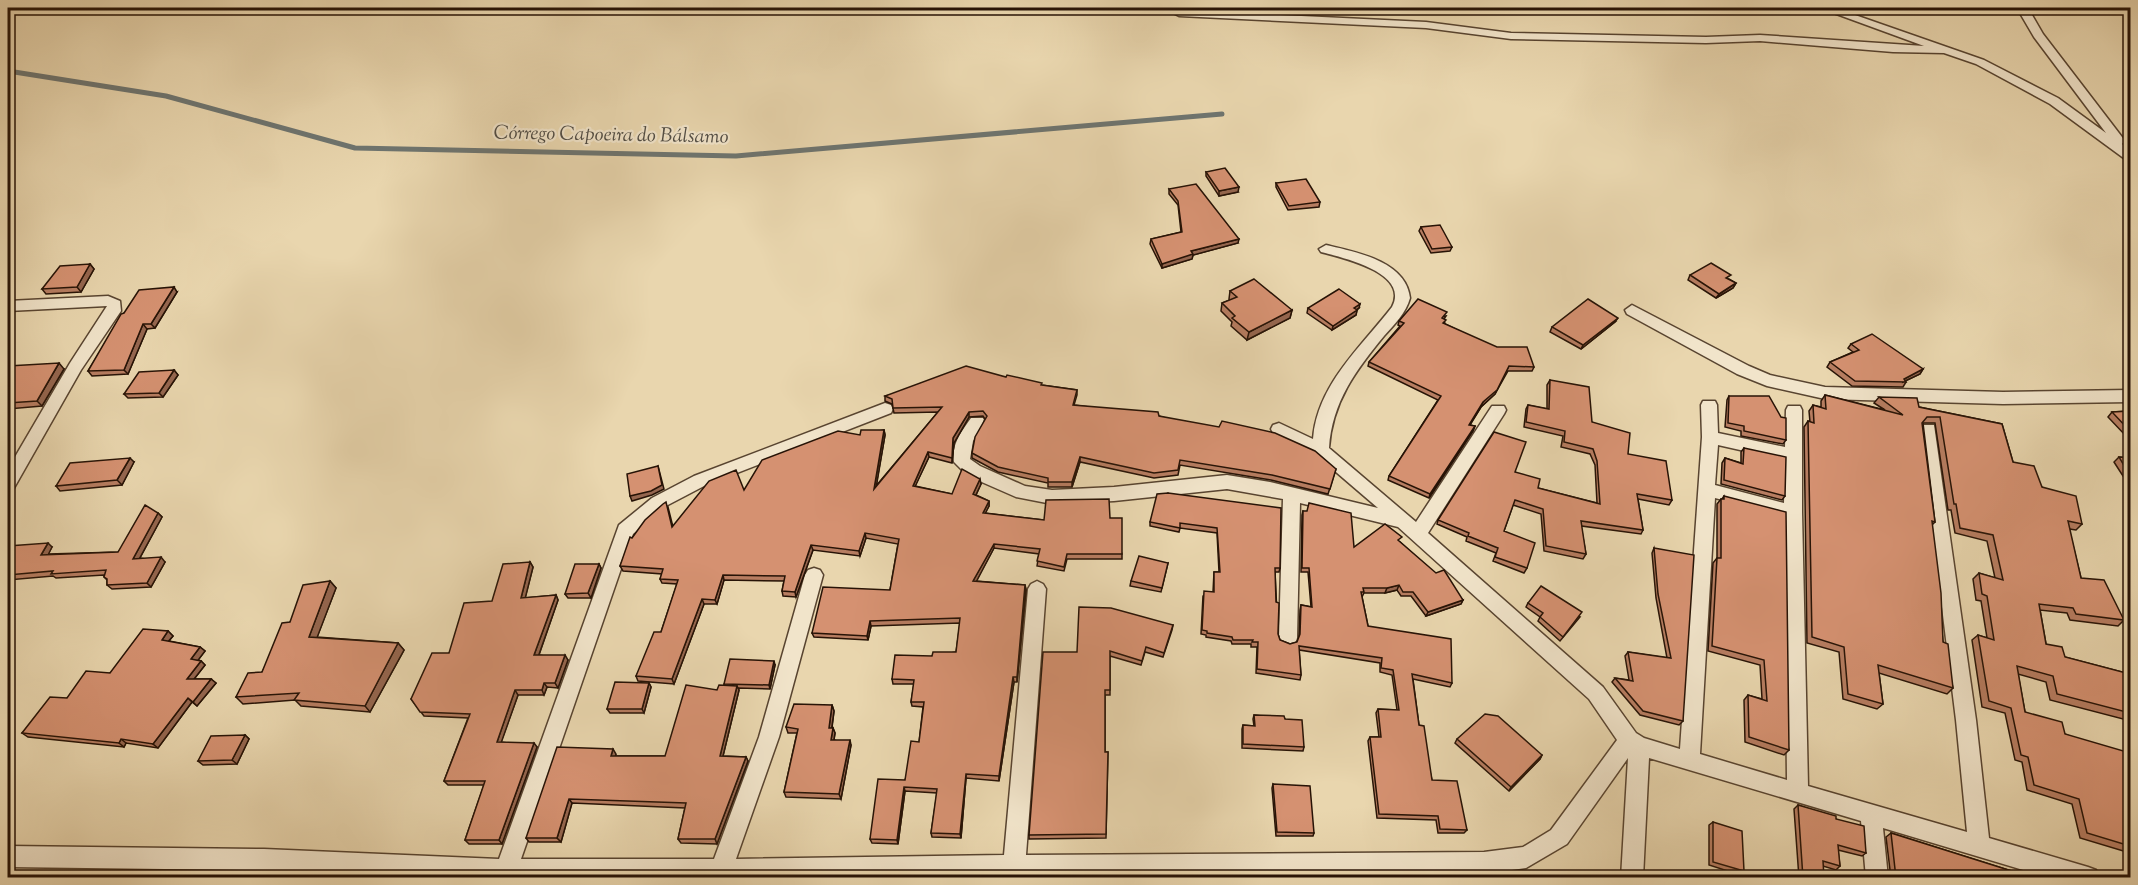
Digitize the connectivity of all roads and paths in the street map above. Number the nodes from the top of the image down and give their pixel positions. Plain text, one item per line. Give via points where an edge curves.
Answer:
1 (1827, 8) edge
2 (2023, 8) edge
3 (1179, 13) dead end
4 (1949, 50) junction
5 (1326, 249) dead end
6 (8, 306) edge
7 (1632, 310) dead end
8 (2130, 396) edge
9 (1709, 405) dead end
10 (885, 409) dead end
11 (1794, 410) dead end
12 (1498, 411) dead end
13 (977, 422) dead end
14 (1279, 429) dead end
15 (1928, 429) dead end
16 (1710, 437) junction
17 (1321, 450) junction
18 (1793, 454) junction
19 (8, 483) edge
20 (1707, 489) junction
21 (1292, 494) junction
22 (1792, 512) junction
23 (1402, 521) junction
24 (1418, 534) junction
25 (814, 575) dead end
26 (1037, 589) dead end
27 (1288, 638) dead end
28 (1634, 743) junction
29 (1689, 762) junction
30 (1798, 794) junction
31 (1871, 814) junction
32 (1979, 845) junction
33 (8, 856) edge
34 (264, 860) junction
35 (1014, 866) junction
36 (721, 870) junction
37 (1195, 870) edge
38 (503, 874) edge
39 (250, 878) edge
40 (1632, 878) edge
41 (1877, 878) edge
42 (2088, 878) edge

1 - 4 street
2 - 4 street via 2038,35 2130,156 2054,101
3 - 4 street via 1426,25 1511,36 1760,38
5 - 17 street via 1378,266 1398,283 1403,296 1333,394 1321,434
6 - 19 street via 108,301 115,304
7 - 8 street via 1743,370 1767,380 1825,393 2003,398
9 - 16 street
10 - 38 street via 725,470 648,509 625,530
11 - 18 street
12 - 24 street
13 - 21 street via 960,451 962,462 1022,492 1052,497 1114,494 1227,482
14 - 17 street
15 - 32 street
16 - 18 street
16 - 20 street
17 - 23 street
18 - 22 street
20 - 22 street
20 - 29 street
21 - 23 street
21 - 27 street
22 - 30 street
23 - 24 street
24 - 28 street via 1596,693
25 - 36 street via 768,737
26 - 35 street
28 - 29 street
28 - 37 street via 1559,837 1526,857 1484,863
28 - 40 street
29 - 30 street
30 - 31 street
31 - 32 street
31 - 41 street
32 - 42 street
33 - 34 street
34 - 38 street
34 - 39 street
35 - 36 street
35 - 37 street
36 - 38 street

